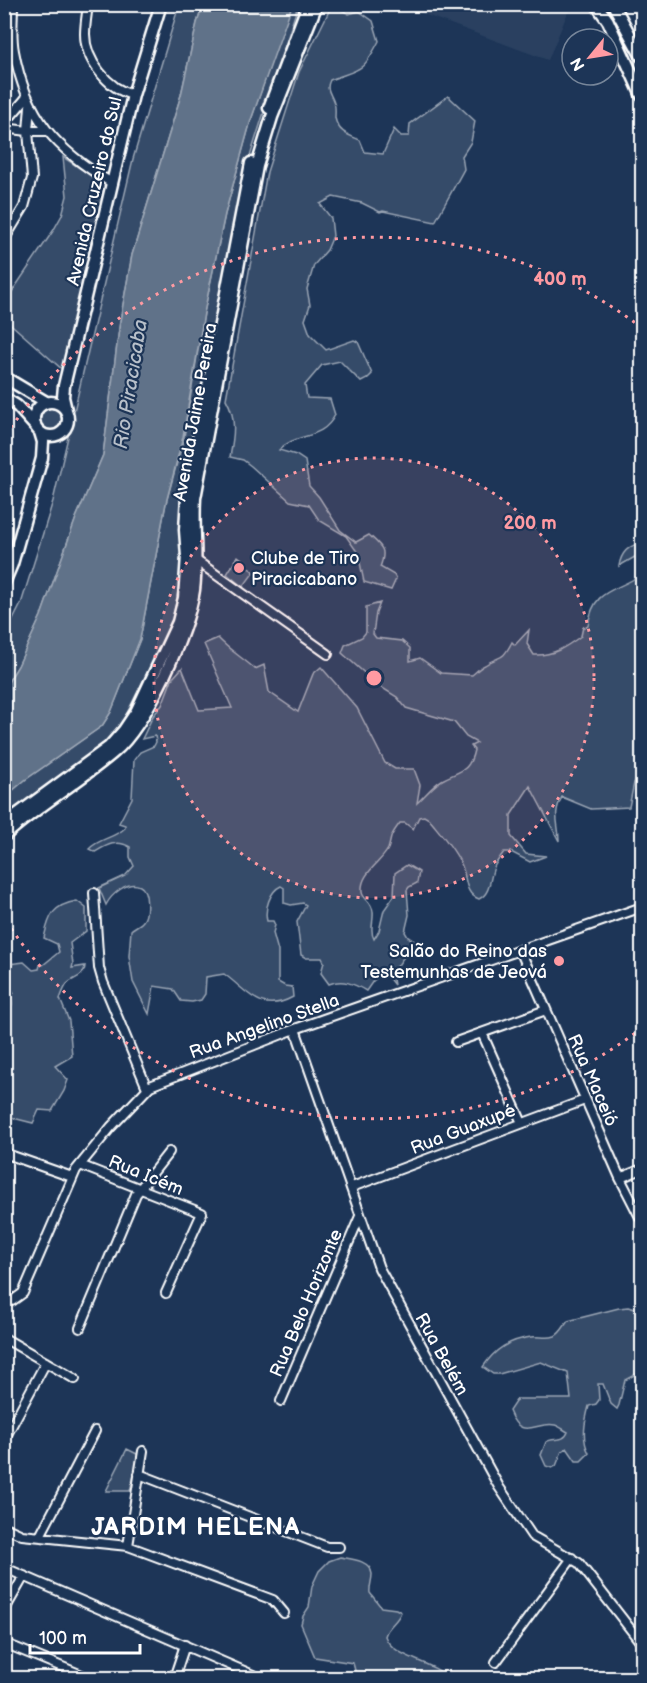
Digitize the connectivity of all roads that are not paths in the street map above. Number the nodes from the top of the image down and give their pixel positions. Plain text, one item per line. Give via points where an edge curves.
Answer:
1 (13, 4) edge
2 (88, 4) edge
3 (161, 4) edge
4 (308, 4) edge
5 (317, 4) edge
6 (596, 4) edge
7 (613, 4) edge
8 (642, 57) edge
9 (133, 95) junction
10 (642, 96) edge
11 (27, 97) junction
12 (30, 106) junction
13 (4, 126) edge
14 (46, 130) junction
15 (28, 131) junction
16 (112, 183) junction
17 (4, 240) edge
18 (4, 377) edge
19 (64, 386) junction
20 (30, 394) junction
21 (4, 398) edge
22 (47, 402) junction
23 (17, 406) junction
24 (66, 410) junction
25 (38, 429) junction
26 (57, 435) junction
27 (43, 452) junction
28 (192, 558) junction
29 (4, 583) edge
30 (328, 654) dead end
31 (4, 826) edge
32 (4, 836) edge
33 (94, 893) dead end
34 (642, 907) edge
35 (520, 950) junction
36 (546, 1010) junction
37 (295, 1029) junction
38 (482, 1033) junction
39 (456, 1042) dead end
40 (147, 1088) junction
41 (585, 1100) junction
42 (522, 1123) junction
43 (169, 1152) dead end
44 (4, 1153) edge
45 (80, 1165) junction
46 (642, 1169) edge
47 (72, 1177) junction
48 (620, 1178) junction
49 (352, 1187) junction
50 (141, 1189) junction
51 (360, 1216) junction
52 (642, 1221) edge
53 (165, 1293) dead end
54 (4, 1300) edge
55 (80, 1329) dead end
56 (4, 1338) edge
57 (46, 1362) junction
58 (75, 1379) dead end
59 (281, 1401) dead end
60 (95, 1431) dead end
61 (4, 1440) edge
62 (143, 1451) dead end
63 (140, 1474) junction
64 (4, 1527) edge
65 (40, 1536) junction
66 (128, 1546) junction
67 (339, 1547) dead end
68 (572, 1558) junction
69 (12, 1571) dead end
70 (24, 1576) junction
71 (4, 1611) edge
72 (284, 1613) dead end
73 (4, 1643) edge
74 (642, 1644) edge
75 (185, 1645) junction
76 (496, 1662) dead end
77 (89, 1678) edge
78 (174, 1678) edge
79 (260, 1678) edge

1 - 11 street via 13,49
2 - 9 street via 88,50 98,69 124,93
3 - 9 main road, Avenida Cruzeiro do Sul
4 - 28 main road, Avenida Jaime Pereira via 249,167 187,496 184,530
5 - 28 main road, Avenida Jaime Pereira via 257,166 195,498
6 - 10 main road via 608,21
7 - 8 main road
9 - 16 main road, Avenida Cruzeiro do Sul
11 - 12 street
11 - 13 street
12 - 14 street
12 - 15 street
13 - 15 street
14 - 15 street
14 - 16 street via 85,168
15 - 17 street via 32,178 28,197
16 - 19 main road, Avenida Cruzeiro do Sul
18 - 20 main road
19 - 22 main road
19 - 24 main road, Avenida Cruzeiro do Sul
20 - 22 main road
20 - 23 main road via 27,403
21 - 23 main road
22 - 24 main road
22 - 25 main road via 34,414
23 - 25 main road
24 - 26 main road via 66,428
25 - 26 main road via 48,436
25 - 27 main road
26 - 27 main road
27 - 29 main road
28 - 30 street
28 - 31 main road, Avenida Jaime Pereira via 178,622 124,730 109,747
28 - 32 main road, Avenida Jaime Pereira via 194,591 182,634 131,735
33 - 40 street via 99,968
34 - 35 street, Rua Angelino Stella
35 - 36 street, Rua Maceió
35 - 37 street, Rua Angelino Stella
36 - 38 street
36 - 41 street, Rua Maceió
37 - 40 street, Rua Angelino Stella
37 - 49 street, Rua Belém
38 - 39 street
38 - 42 street
40 - 45 street, Rua Angelino Stella
41 - 42 street, Rua Guaxupé
41 - 48 street, Rua Maceió
42 - 49 street, Rua Guaxupé
43 - 50 street
44 - 47 street
45 - 47 street, Rua Angelino Stella
45 - 50 street, Rua Icém
46 - 48 street
47 - 54 street, Rua Angelino Stella via 23,1293 12,1301
48 - 52 street, Rua Maceió
49 - 51 street, Rua Belém
50 - 53 street, Rua Icém via 202,1213
50 - 55 street
51 - 59 street, Rua Belo Horizonte
51 - 68 street, Rua Belém via 379,1268 499,1487 532,1536
56 - 57 street
57 - 58 street
57 - 61 street
60 - 65 street
62 - 63 street
63 - 66 street
63 - 67 street via 327,1547
64 - 65 street
65 - 66 street
66 - 72 street via 273,1600
68 - 74 street, Rua Belém
68 - 76 street
69 - 70 street
70 - 71 street
70 - 75 street
73 - 77 street
75 - 78 street
75 - 79 street

